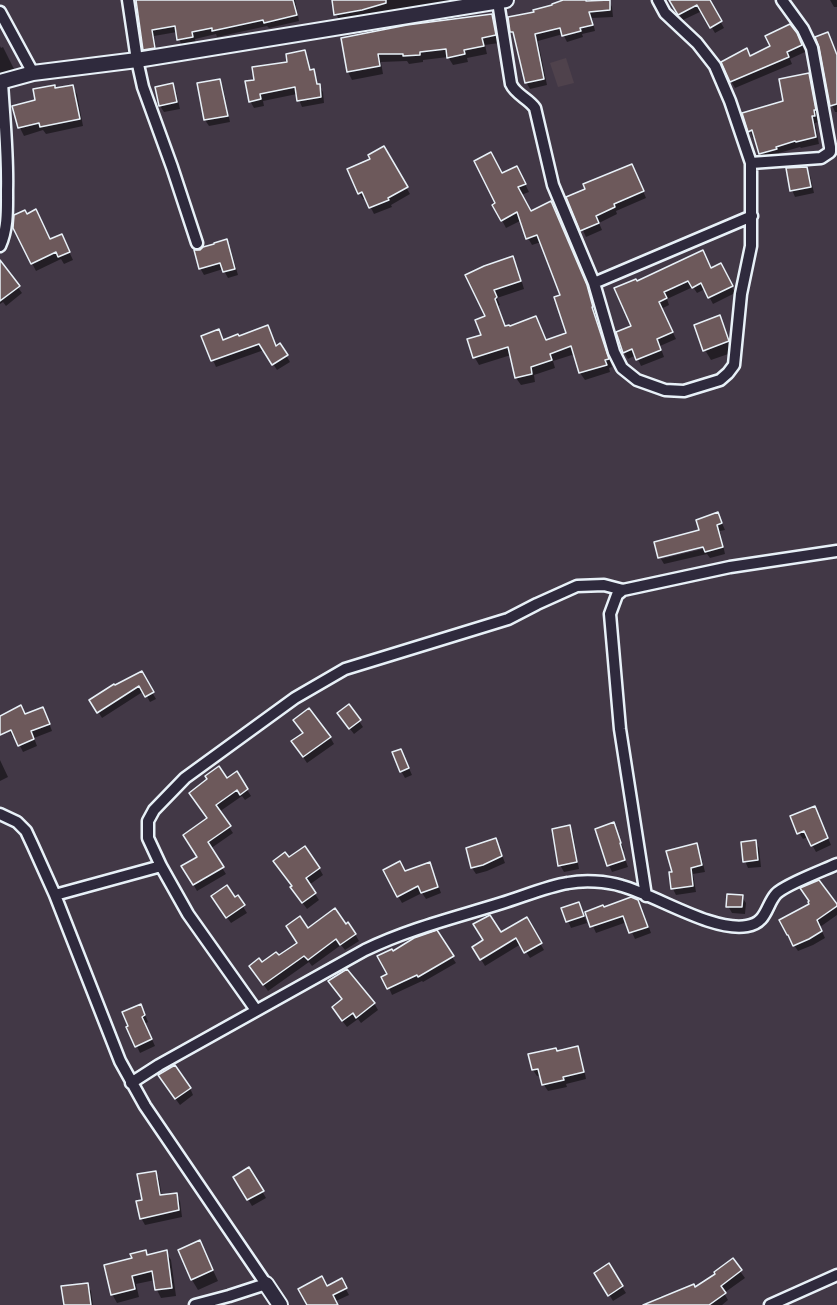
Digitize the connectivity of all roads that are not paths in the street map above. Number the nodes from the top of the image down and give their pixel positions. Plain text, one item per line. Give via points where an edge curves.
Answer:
1 (128, 0) edge
2 (658, 0) edge
3 (782, 0) edge
4 (496, 1) edge
5 (0, 12) edge
6 (137, 60) junction
7 (33, 73) junction
8 (1, 82) edge
9 (751, 163) junction
10 (752, 216) junction
11 (197, 243) dead end
12 (0, 246) edge
13 (594, 283) junction
14 (837, 551) edge
15 (623, 590) junction
16 (0, 814) edge
17 (837, 864) edge
18 (161, 866) junction
19 (55, 895) junction
20 (646, 896) junction
21 (256, 1011) junction
22 (131, 1083) junction
23 (837, 1275) edge
24 (266, 1284) junction
25 (195, 1305) edge
26 (280, 1305) edge
27 (770, 1305) edge

1 - 6 street
2 - 9 street via 665,13 715,66
3 - 9 street via 804,28 812,48 830,152 821,158
4 - 6 main road
4 - 13 street via 511,84 535,108 553,184
5 - 7 street
6 - 7 main road
6 - 11 street
7 - 8 main road
8 - 12 street via 8,169 5,232
9 - 10 street
10 - 13 street
10 - 13 street via 734,365 720,380 684,392 664,390 637,380 621,368
14 - 15 street via 730,567
15 - 18 street via 604,585 576,586 508,619 345,669 295,698 185,778 150,816 148,838
15 - 20 street via 610,614 620,729
16 - 19 street via 26,831
17 - 20 street via 776,894 760,920 748,926 712,922
18 - 19 street
18 - 21 street via 188,914
19 - 22 street via 111,1042
20 - 21 street via 621,886 594,882 555,886 392,937
21 - 22 street
22 - 24 street
23 - 27 street
24 - 25 street
24 - 26 main road

